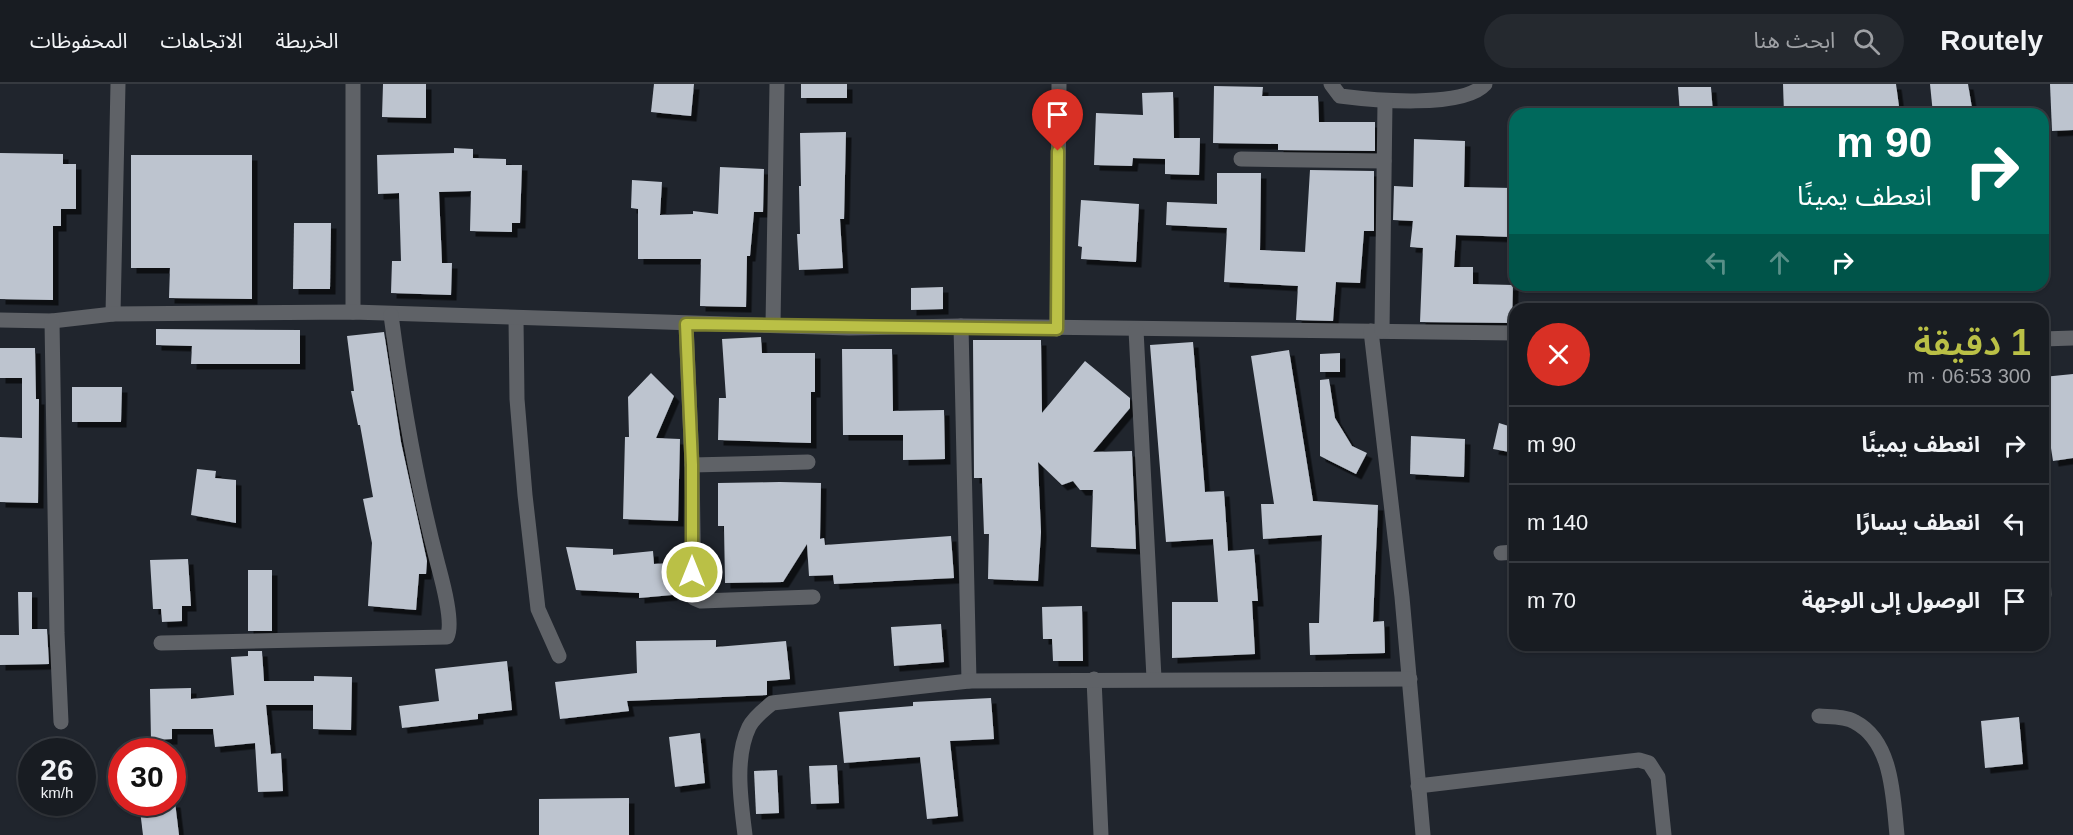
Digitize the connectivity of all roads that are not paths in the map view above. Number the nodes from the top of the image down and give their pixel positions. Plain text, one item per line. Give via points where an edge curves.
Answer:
1 (118, 84) edge
2 (353, 84) edge
3 (777, 84) edge
4 (1059, 84) edge
5 (1332, 84) edge
6 (1485, 84) edge
7 (1385, 102) junction
8 (1241, 159) dead end
9 (1384, 161) junction
10 (353, 312) junction
11 (113, 314) junction
12 (391, 315) junction
13 (516, 319) junction
14 (0, 320) edge
15 (52, 321) junction
16 (686, 324) junction
17 (772, 325) junction
18 (961, 326) junction
19 (1057, 329) junction
20 (1136, 330) junction
21 (1377, 331) junction
22 (1509, 333) edge
23 (2073, 338) edge
24 (2049, 339) edge
25 (807, 462) dead end
26 (692, 465) junction
27 (813, 597) dead end
28 (161, 643) dead end
29 (559, 656) dead end
30 (1154, 678) junction
31 (1094, 679) junction
32 (1410, 679) junction
33 (969, 681) junction
34 (1819, 716) dead end
35 (61, 722) dead end
36 (1418, 786) junction
37 (745, 835) edge
38 (1101, 835) edge
39 (1423, 835) edge
40 (1664, 835) edge
41 (1897, 835) edge

1 - 11 street
2 - 10 street
3 - 17 street
4 - 19 street
5 - 7 street via 1340,96
6 - 7 street via 1464,97
7 - 9 street
8 - 9 street
9 - 21 street
10 - 11 street
10 - 12 street
11 - 15 street
12 - 13 street
12 - 28 street via 423,508 446,603 450,627 447,637
13 - 16 street
13 - 29 street via 518,409 538,609
14 - 15 street
15 - 35 street
16 - 17 street
16 - 26 street
17 - 18 street
18 - 19 street
18 - 33 street
19 - 20 street
20 - 21 street
20 - 30 street
21 - 22 street
21 - 32 street
23 - 24 street
25 - 26 street
26 - 27 street via 694,598 701,601
30 - 31 street
30 - 32 street
31 - 33 street
31 - 38 street
32 - 36 street
33 - 37 street via 772,703 749,727 743,749 740,794
34 - 41 street via 1854,721 1880,745
36 - 39 street
36 - 40 street via 1639,760 1656,770

